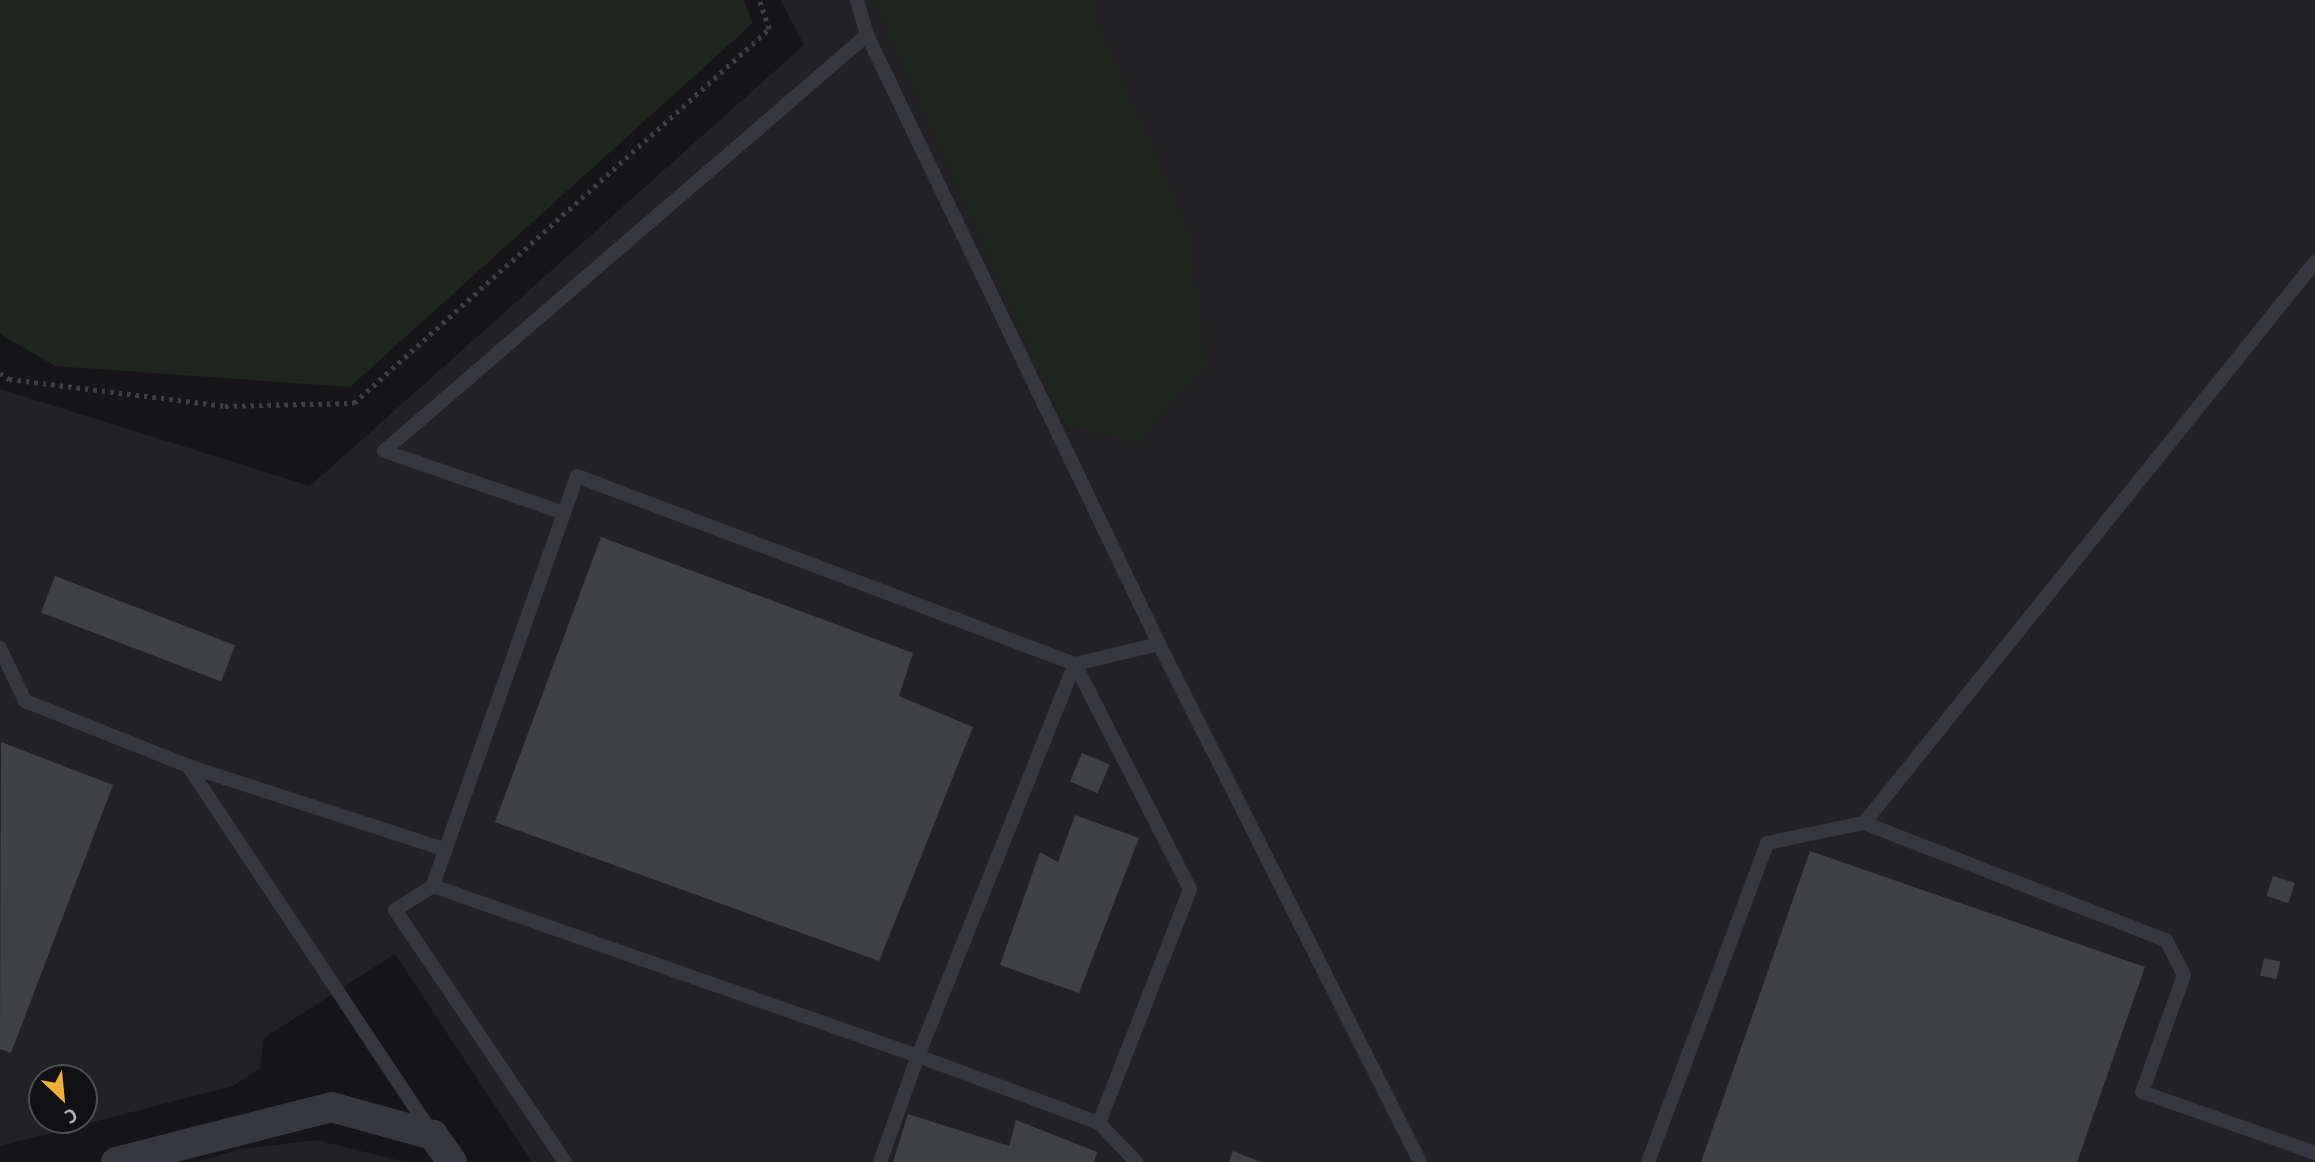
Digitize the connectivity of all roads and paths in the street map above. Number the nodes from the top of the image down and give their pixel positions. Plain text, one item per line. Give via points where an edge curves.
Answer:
1 (759, 0) edge
2 (857, 0) edge
3 (867, 35) junction
4 (2315, 262) edge
5 (0, 373) edge
6 (564, 513) junction
7 (1159, 644) junction
8 (0, 648) edge
9 (1074, 664) junction
10 (187, 766) junction
11 (1864, 823) junction
12 (446, 850) junction
13 (433, 886) junction
14 (918, 1056) junction
15 (1099, 1123) junction
16 (433, 1135) junction
17 (2315, 1153) edge
18 (116, 1162) edge
19 (452, 1162) edge
20 (565, 1162) edge
21 (880, 1162) edge
22 (1136, 1162) edge
23 (1420, 1162) edge
24 (1648, 1162) edge

1 - 5 path via 769,29 354,403 225,406 9,379
2 - 3 lane
3 - 6 lane via 384,451
3 - 7 lane
4 - 11 lane
6 - 9 lane via 577,476
6 - 12 lane
7 - 9 lane
7 - 23 lane
8 - 10 lane via 25,701
9 - 14 lane
9 - 15 lane via 1191,889
10 - 12 lane
10 - 16 lane
11 - 17 lane via 2166,940 2184,975 2142,1092
11 - 24 lane via 1767,842
12 - 13 lane
13 - 14 lane
13 - 20 lane via 396,910
14 - 15 lane
14 - 21 lane
15 - 22 lane
16 - 18 street via 331,1107
16 - 19 street

